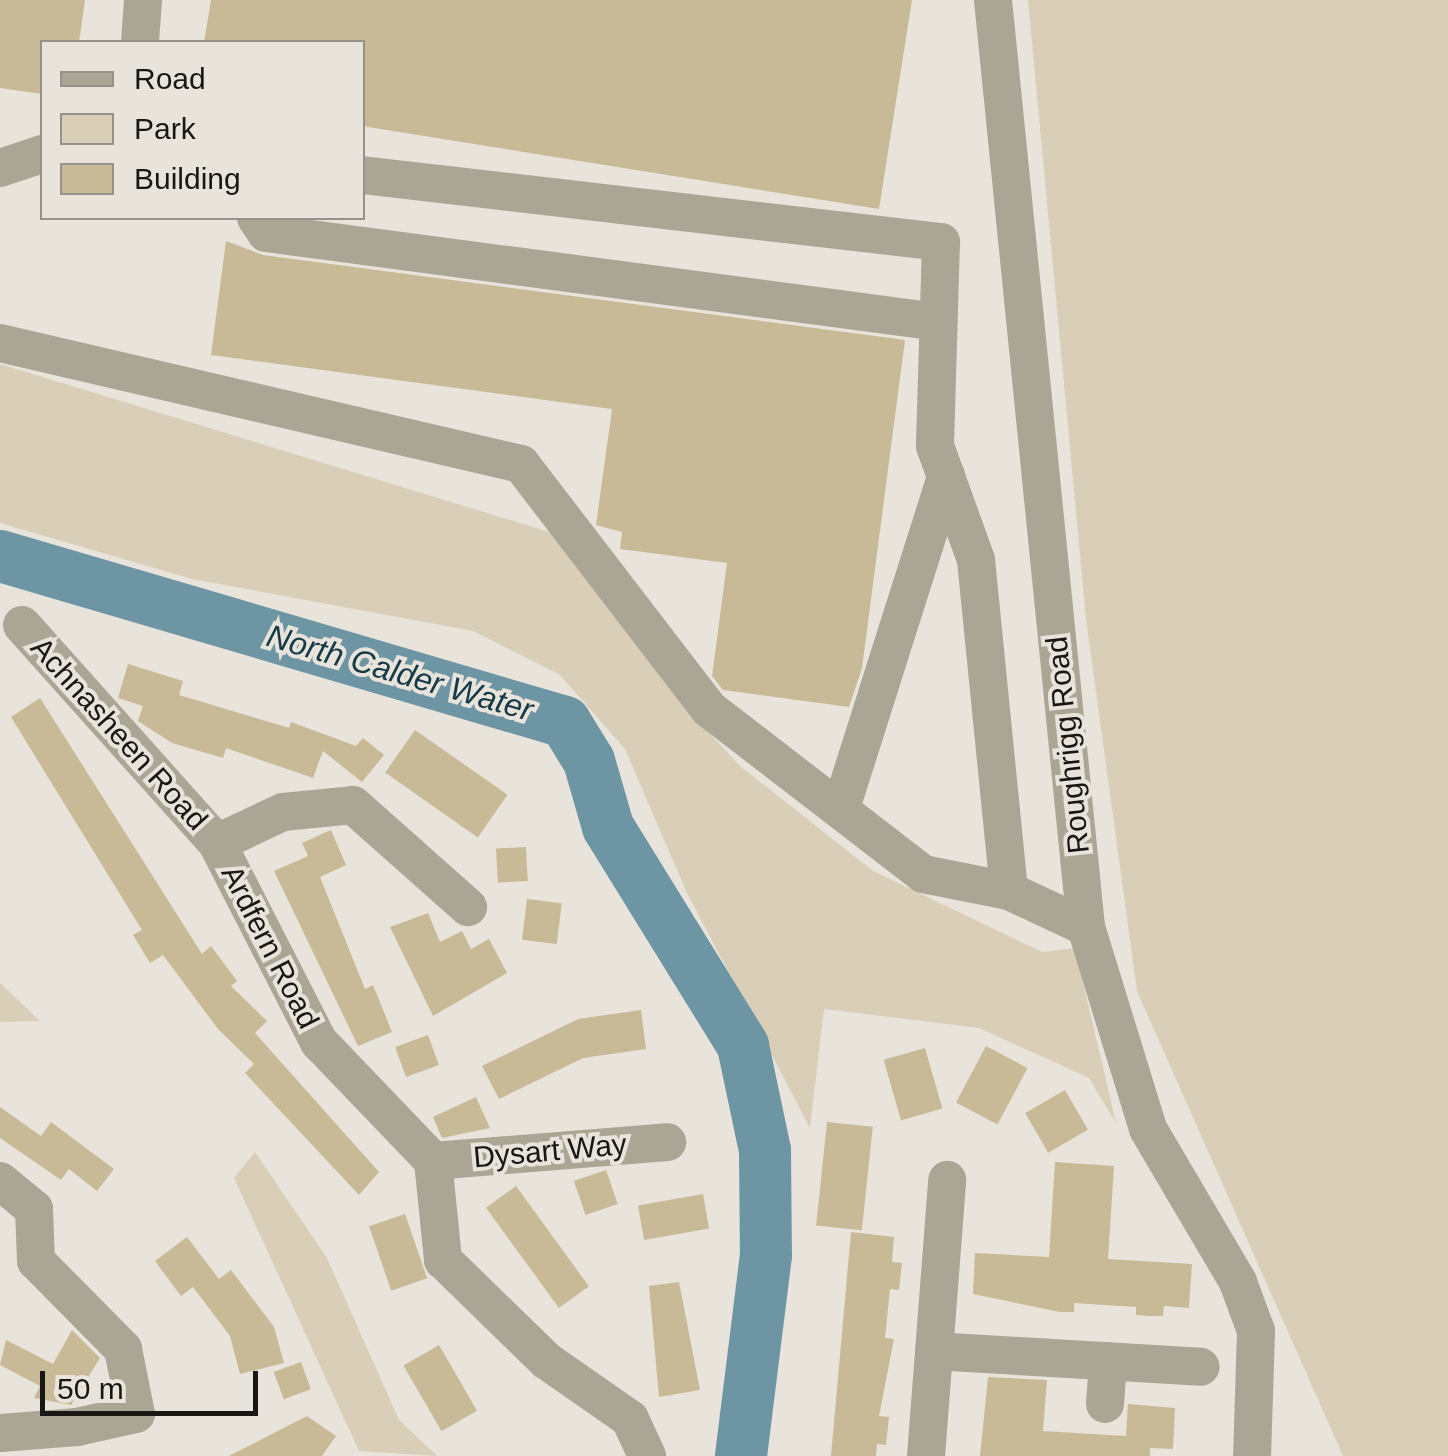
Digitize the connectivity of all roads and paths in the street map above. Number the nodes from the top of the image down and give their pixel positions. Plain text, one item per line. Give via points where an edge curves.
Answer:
1 (143, 0) edge
2 (993, 0) edge
3 (140, 40) edge
4 (40, 155) edge
5 (0, 168) edge
6 (365, 175) edge
7 (257, 220) edge
8 (938, 322) junction
9 (0, 343) edge
10 (946, 476) junction
11 (22, 625) dead end
12 (841, 808) junction
13 (217, 842) junction
14 (1009, 891) junction
15 (468, 907) dead end
16 (1086, 926) junction
17 (667, 1142) dead end
18 (433, 1161) junction
19 (946, 1180) dead end
20 (0, 1181) edge
21 (934, 1351) junction
22 (1108, 1361) junction
23 (1201, 1367) dead end
24 (1105, 1404) dead end
25 (0, 1433) edge
26 (647, 1456) edge
27 (926, 1456) edge
28 (1252, 1456) edge

1 - 3 street
2 - 16 street, Roughrigg Road
4 - 5 street
6 - 8 street via 941,242
7 - 8 street via 266,233
8 - 10 street via 935,446
9 - 12 street via 522,464 709,709
10 - 12 street
10 - 14 street via 976,560
11 - 13 street, Achnasheen Road
12 - 14 street via 922,874
13 - 15 street via 282,812 353,806
13 - 18 street, Ardfern Road via 319,1042
14 - 16 street
16 - 28 street, Roughrigg Road via 1148,1129 1238,1282 1256,1331
17 - 18 street, Dysart Way
18 - 26 street via 444,1260 546,1361 630,1419
19 - 21 street
20 - 25 street via 34,1209 36,1261 84,1317 123,1349 136,1414 77,1428
21 - 22 street
21 - 27 street
22 - 23 street
22 - 24 street

